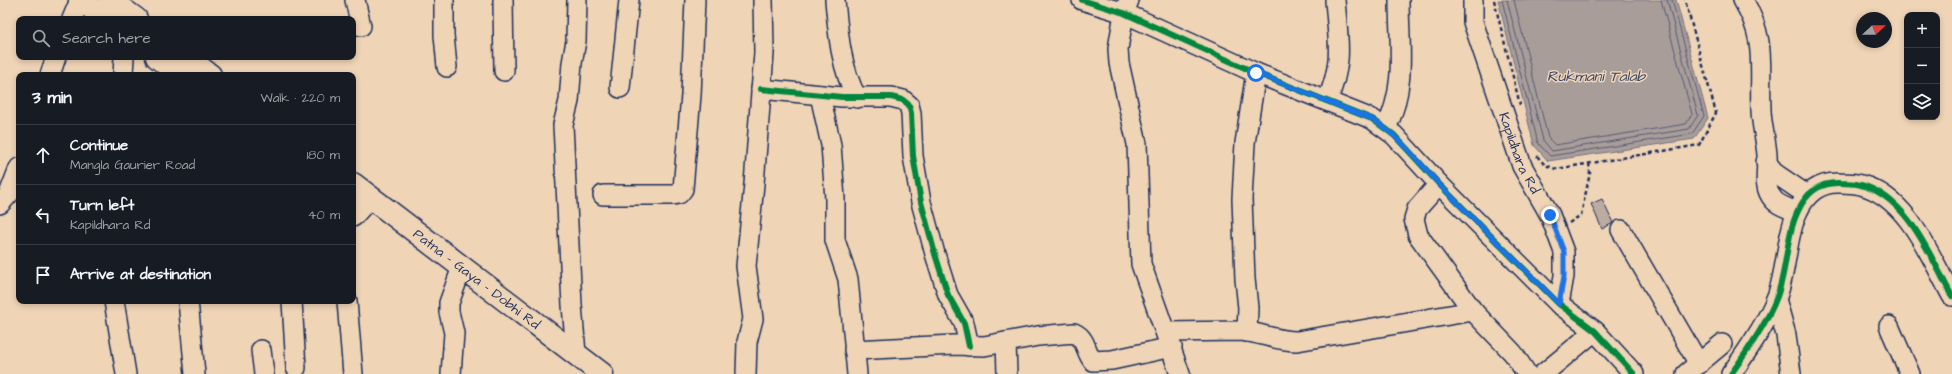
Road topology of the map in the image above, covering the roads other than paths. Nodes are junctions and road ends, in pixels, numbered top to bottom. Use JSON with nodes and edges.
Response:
{"nodes":[{"id":1,"x":80,"y":0,"type":"edge"},
{"id":2,"x":110,"y":0,"type":"edge"},
{"id":3,"x":355,"y":0,"type":"edge"},
{"id":4,"x":444,"y":0,"type":"edge"},
{"id":5,"x":503,"y":0,"type":"edge"},
{"id":6,"x":577,"y":0,"type":"edge"},
{"id":7,"x":629,"y":0,"type":"edge"},
{"id":8,"x":695,"y":0,"type":"edge"},
{"id":9,"x":763,"y":0,"type":"edge"},
{"id":10,"x":835,"y":0,"type":"edge"},
{"id":11,"x":1082,"y":0,"type":"edge"},
{"id":12,"x":1336,"y":0,"type":"edge"},
{"id":13,"x":1399,"y":0,"type":"edge"},
{"id":14,"x":1473,"y":0,"type":"edge"},
{"id":15,"x":1743,"y":0,"type":"edge"},
{"id":16,"x":1126,"y":7,"type":"edge"},
{"id":17,"x":73,"y":16,"type":"edge"},
{"id":18,"x":103,"y":16,"type":"edge"},
{"id":19,"x":132,"y":16,"type":"edge"},
{"id":20,"x":361,"y":26,"type":"dead end"},
{"id":21,"x":55,"y":60,"type":"edge"},
{"id":22,"x":124,"y":60,"type":"edge"},
{"id":23,"x":161,"y":60,"type":"edge"},
{"id":24,"x":190,"y":60,"type":"edge"},
{"id":25,"x":448,"y":67,"type":"dead end"},
{"id":26,"x":504,"y":71,"type":"dead end"},
{"id":27,"x":51,"y":72,"type":"edge"},
{"id":28,"x":122,"y":72,"type":"edge"},
{"id":29,"x":176,"y":72,"type":"edge"},
{"id":30,"x":206,"y":72,"type":"edge"},
{"id":31,"x":1256,"y":73,"type":"junction"},
{"id":32,"x":620,"y":88,"type":"dead end"},
{"id":33,"x":761,"y":90,"type":"junction"},
{"id":34,"x":820,"y":95,"type":"junction"},
{"id":35,"x":857,"y":98,"type":"junction"},
{"id":36,"x":1327,"y":101,"type":"junction"},
{"id":37,"x":1386,"y":128,"type":"junction"},
{"id":38,"x":1766,"y":162,"type":"junction"},
{"id":39,"x":16,"y":176,"type":"edge"},
{"id":40,"x":1440,"y":184,"type":"junction"},
{"id":41,"x":356,"y":186,"type":"edge"},
{"id":42,"x":603,"y":194,"type":"dead end"},
{"id":43,"x":1806,"y":195,"type":"junction"},
{"id":44,"x":370,"y":197,"type":"junction"},
{"id":45,"x":0,"y":204,"type":"edge"},
{"id":46,"x":1797,"y":212,"type":"junction"},
{"id":47,"x":356,"y":213,"type":"edge"},
{"id":48,"x":1621,"y":230,"type":"dead end"},
{"id":49,"x":462,"y":267,"type":"junction"},
{"id":50,"x":1952,"y":296,"type":"edge"},
{"id":51,"x":1776,"y":299,"type":"junction"},
{"id":52,"x":114,"y":304,"type":"edge"},
{"id":53,"x":188,"y":304,"type":"edge"},
{"id":54,"x":292,"y":304,"type":"edge"},
{"id":55,"x":347,"y":304,"type":"edge"},
{"id":56,"x":1559,"y":304,"type":"junction"},
{"id":57,"x":1473,"y":311,"type":"junction"},
{"id":58,"x":1889,"y":326,"type":"dead end"},
{"id":59,"x":1595,"y":331,"type":"junction"},
{"id":60,"x":1247,"y":332,"type":"junction"},
{"id":61,"x":1169,"y":340,"type":"junction"},
{"id":62,"x":1006,"y":342,"type":"junction"},
{"id":63,"x":1722,"y":344,"type":"dead end"},
{"id":64,"x":969,"y":346,"type":"junction"},
{"id":65,"x":261,"y":350,"type":"dead end"},
{"id":66,"x":854,"y":350,"type":"junction"},
{"id":67,"x":576,"y":354,"type":"junction"},
{"id":68,"x":1105,"y":367,"type":"edge"},
{"id":69,"x":296,"y":368,"type":"dead end"},
{"id":70,"x":1692,"y":369,"type":"edge"},
{"id":71,"x":126,"y":374,"type":"edge"},
{"id":72,"x":194,"y":374,"type":"edge"},
{"id":73,"x":264,"y":374,"type":"edge"},
{"id":74,"x":353,"y":374,"type":"edge"},
{"id":75,"x":451,"y":374,"type":"edge"},
{"id":76,"x":602,"y":374,"type":"edge"},
{"id":77,"x":746,"y":374,"type":"edge"},
{"id":78,"x":857,"y":374,"type":"edge"},
{"id":79,"x":1007,"y":374,"type":"edge"},
{"id":80,"x":1180,"y":374,"type":"edge"},
{"id":81,"x":1527,"y":374,"type":"edge"},
{"id":82,"x":1544,"y":374,"type":"edge"},
{"id":83,"x":1634,"y":374,"type":"edge"},
{"id":84,"x":1731,"y":374,"type":"edge"},
{"id":85,"x":1792,"y":374,"type":"edge"},
{"id":86,"x":1910,"y":374,"type":"edge"}],
"edges":[{"from":1,"to":17,"type":"street"},
{"from":1,"to":18,"type":"main road"},
{"from":2,"to":19,"type":"main road"},
{"from":3,"to":20,"type":"street"},
{"from":4,"to":25,"type":"street"},
{"from":5,"to":26,"type":"street"},
{"from":6,"to":67,"type":"street"},
{"from":7,"to":32,"type":"street"},
{"from":8,"to":42,"type":"street"},
{"from":9,"to":33,"type":"street"},
{"from":10,"to":35,"type":"street"},
{"from":11,"to":16,"type":"street"},
{"from":12,"to":36,"type":"street"},
{"from":13,"to":37,"type":"street"},
{"from":14,"to":56,"type":"street","name":"Kapildhara Rd"},
{"from":15,"to":38,"type":"street"},
{"from":16,"to":31,"type":"street"},
{"from":16,"to":61,"type":"street"},
{"from":21,"to":27,"type":"street"},
{"from":22,"to":28,"type":"street"},
{"from":23,"to":29,"type":"main road"},
{"from":24,"to":30,"type":"main road"},
{"from":31,"to":36,"type":"street"},
{"from":31,"to":60,"type":"street"},
{"from":33,"to":34,"type":"street"},
{"from":33,"to":77,"type":"street"},
{"from":34,"to":35,"type":"street"},
{"from":34,"to":66,"type":"street"},
{"from":35,"to":64,"type":"street"},
{"from":36,"to":37,"type":"street"},
{"from":37,"to":40,"type":"street"},
{"from":38,"to":43,"type":"street"},
{"from":38,"to":46,"type":"street"},
{"from":39,"to":45,"type":"street"},
{"from":40,"to":56,"type":"street"},
{"from":40,"to":57,"type":"street"},
{"from":41,"to":44,"type":"main road","name":"Patna - Gaya - Dobhi Rd"},
{"from":43,"to":46,"type":"street"},
{"from":43,"to":50,"type":"street"},
{"from":44,"to":47,"type":"street"},
{"from":44,"to":49,"type":"main road","name":"Patna - Gaya - Dobhi Rd"},
{"from":46,"to":51,"type":"street"},
{"from":48,"to":70,"type":"street"},
{"from":49,"to":67,"type":"main road","name":"Patna - Gaya - Dobhi Rd"},
{"from":49,"to":75,"type":"street"},
{"from":51,"to":84,"type":"street"},
{"from":51,"to":85,"type":"street"},
{"from":52,"to":71,"type":"street"},
{"from":53,"to":72,"type":"street"},
{"from":54,"to":69,"type":"street"},
{"from":55,"to":74,"type":"street"},
{"from":56,"to":59,"type":"street"},
{"from":57,"to":60,"type":"street"},
{"from":57,"to":81,"type":"street"},
{"from":58,"to":86,"type":"street"},
{"from":59,"to":82,"type":"street"},
{"from":59,"to":83,"type":"street"},
{"from":60,"to":61,"type":"street"},
{"from":61,"to":68,"type":"street"},
{"from":61,"to":80,"type":"street"},
{"from":62,"to":64,"type":"street"},
{"from":62,"to":68,"type":"street"},
{"from":62,"to":79,"type":"street"},
{"from":63,"to":70,"type":"street"},
{"from":64,"to":66,"type":"street"},
{"from":65,"to":73,"type":"street"},
{"from":66,"to":78,"type":"street"},
{"from":67,"to":76,"type":"main road","name":"Patna - Gaya - Dobhi Rd"}]}
